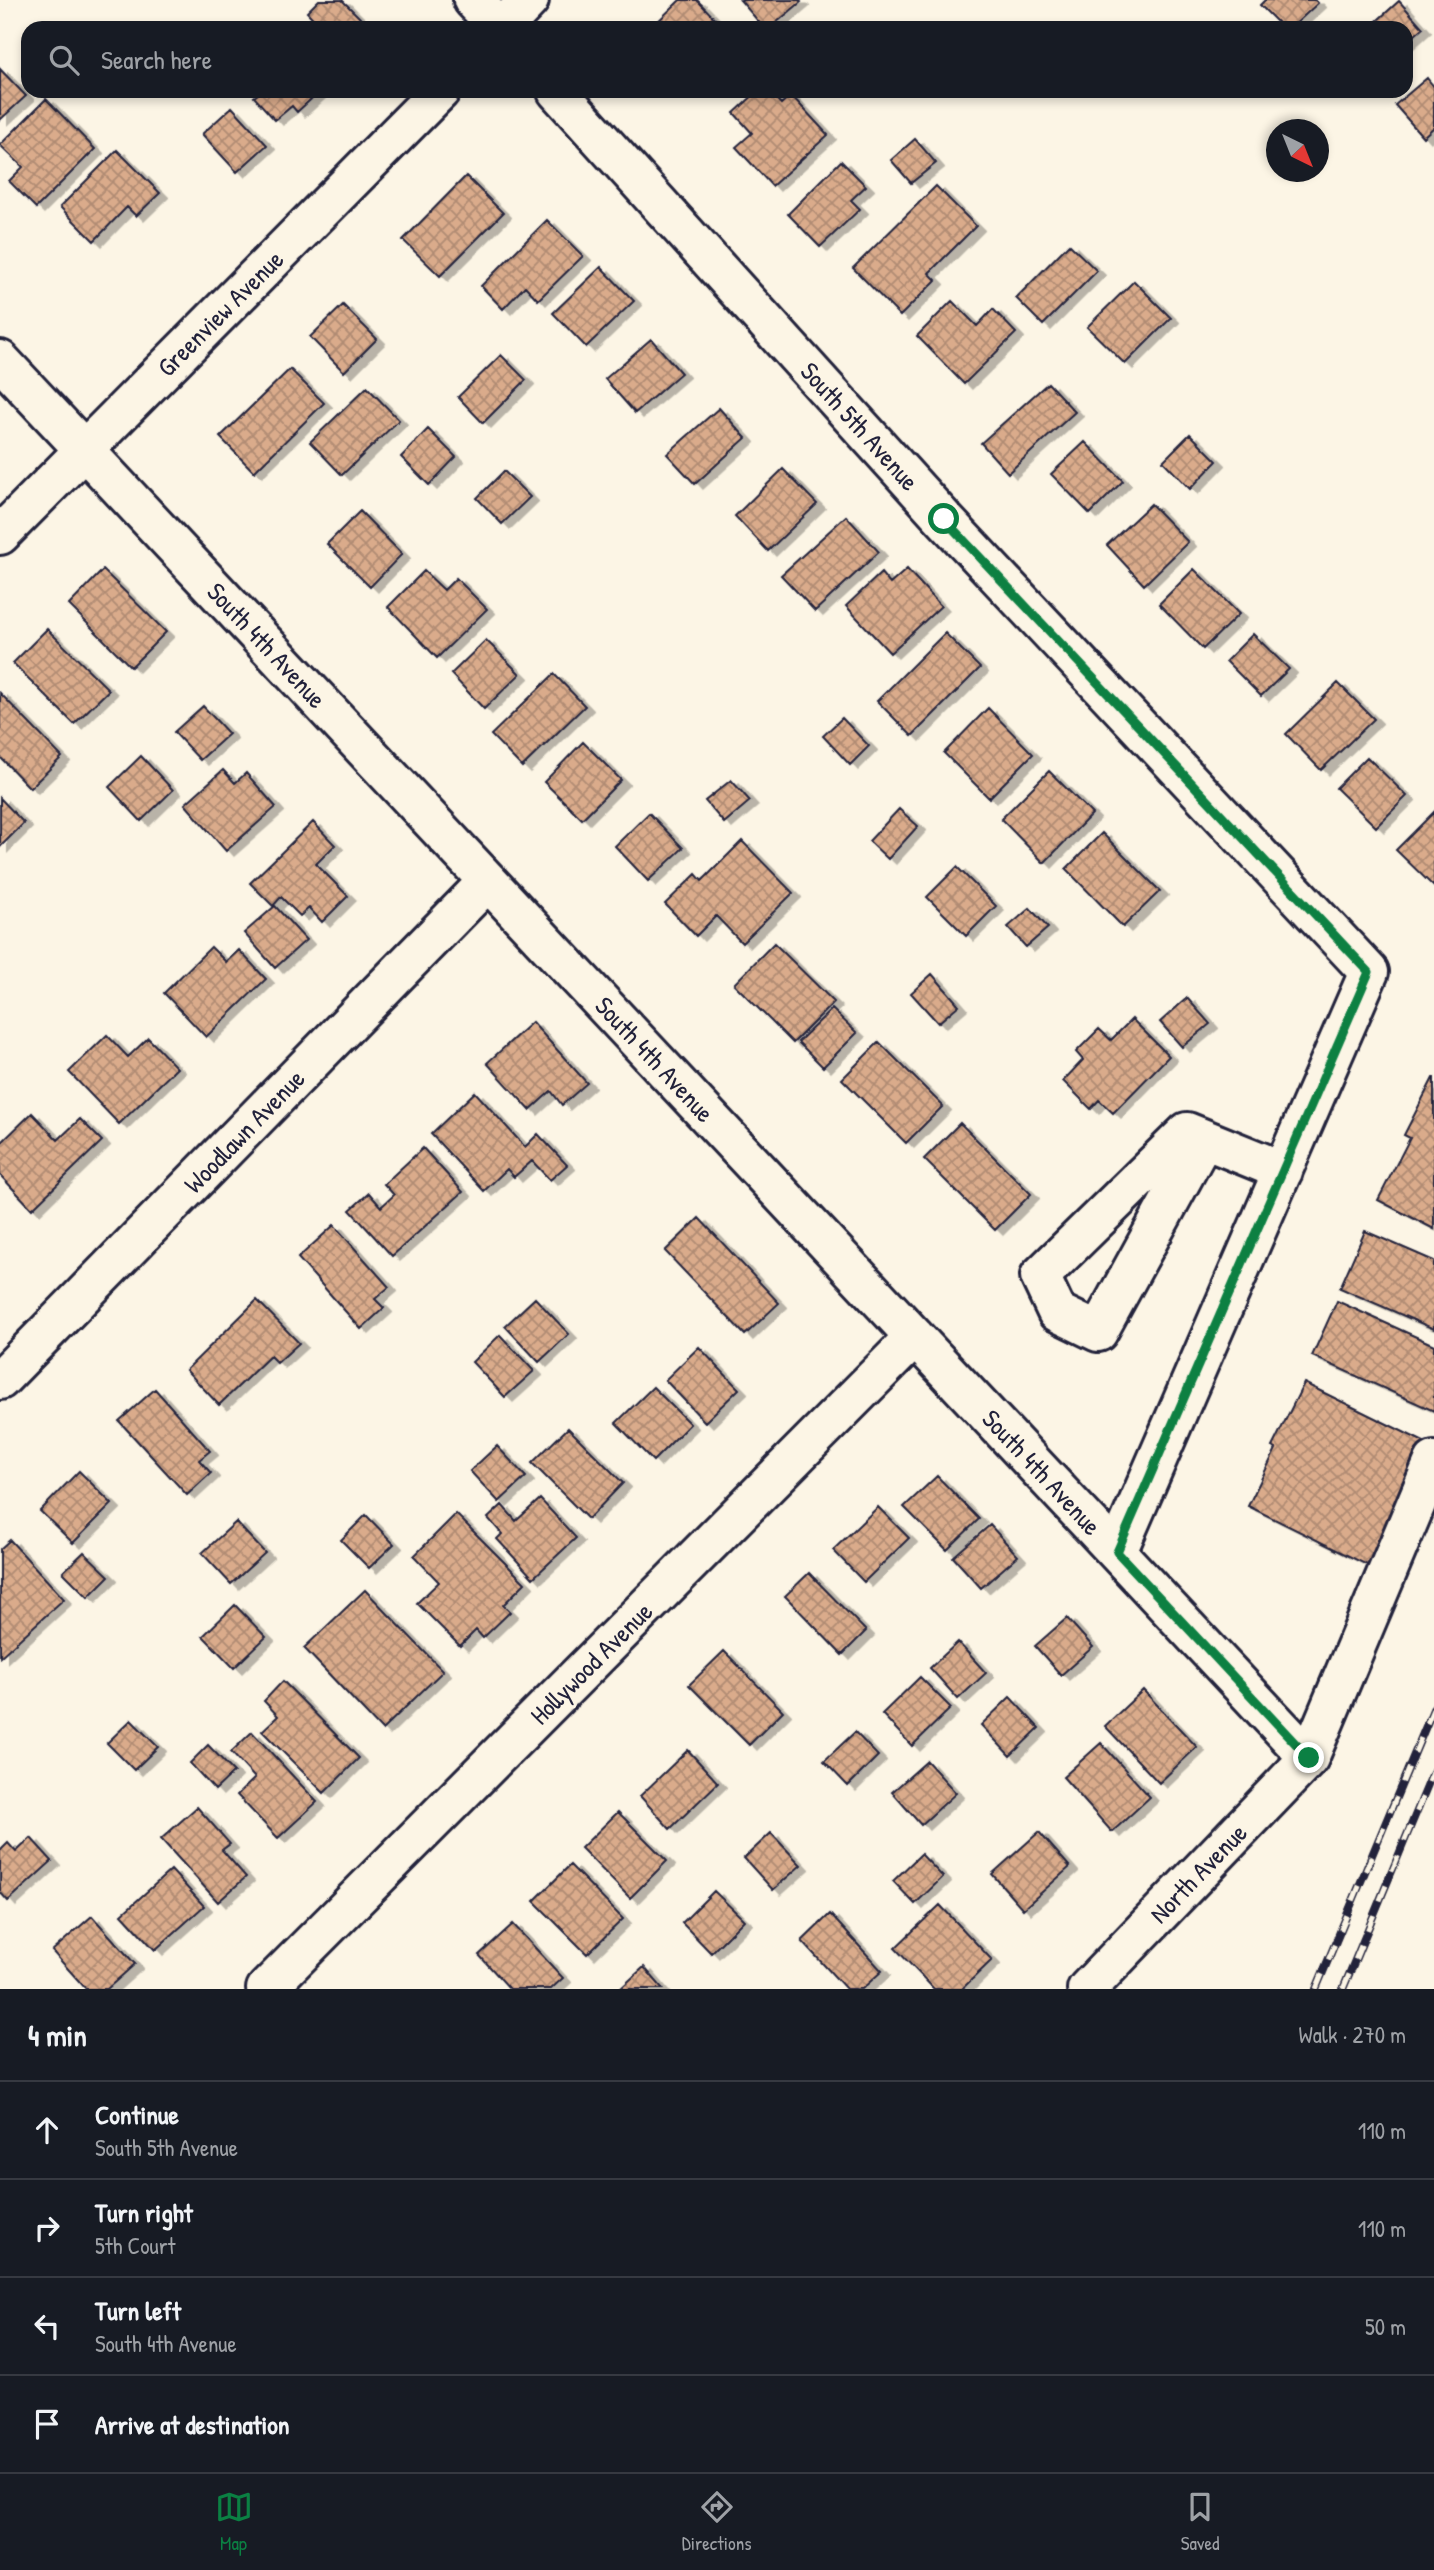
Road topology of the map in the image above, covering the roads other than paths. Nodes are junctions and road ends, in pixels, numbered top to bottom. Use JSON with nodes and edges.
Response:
{"nodes":[{"id":1,"x":473,"y":0,"type":"edge"},
{"id":2,"x":529,"y":0,"type":"edge"},
{"id":3,"x":494,"y":21,"type":"edge"},
{"id":4,"x":508,"y":21,"type":"edge"},
{"id":5,"x":433,"y":98,"type":"edge"},
{"id":6,"x":563,"y":98,"type":"edge"},
{"id":7,"x":0,"y":360,"type":"edge"},
{"id":8,"x":84,"y":450,"type":"junction"},
{"id":9,"x":0,"y":535,"type":"edge"},
{"id":10,"x":488,"y":881,"type":"junction"},
{"id":11,"x":1204,"y":1139,"type":"junction"},
{"id":12,"x":1283,"y":1171,"type":"junction"},
{"id":13,"x":915,"y":1337,"type":"junction"},
{"id":14,"x":0,"y":1380,"type":"edge"},
{"id":15,"x":1434,"y":1461,"type":"edge"},
{"id":16,"x":1117,"y":1552,"type":"junction"},
{"id":17,"x":1309,"y":1758,"type":"junction"},
{"id":18,"x":266,"y":1989,"type":"edge"},
{"id":19,"x":1087,"y":1989,"type":"edge"}],
"edges":[{"from":1,"to":3,"type":"street"},
{"from":2,"to":4,"type":"street"},
{"from":5,"to":8,"type":"street","name":"Greenview Avenue"},
{"from":6,"to":12,"type":"street","name":"South 5th Avenue"},
{"from":7,"to":8,"type":"street","name":"South 4th Avenue"},
{"from":8,"to":9,"type":"street","name":"Greenview Avenue"},
{"from":8,"to":10,"type":"street","name":"South 4th Avenue"},
{"from":10,"to":13,"type":"street","name":"South 4th Avenue"},
{"from":10,"to":14,"type":"street","name":"Woodlawn Avenue"},
{"from":11,"to":11,"type":"street"},
{"from":11,"to":12,"type":"street"},
{"from":12,"to":16,"type":"street"},
{"from":13,"to":16,"type":"street","name":"South 4th Avenue"},
{"from":13,"to":18,"type":"street","name":"Hollywood Avenue"},
{"from":15,"to":17,"type":"street"},
{"from":16,"to":17,"type":"street","name":"South 4th Avenue"},
{"from":17,"to":19,"type":"street","name":"North Avenue"}]}
